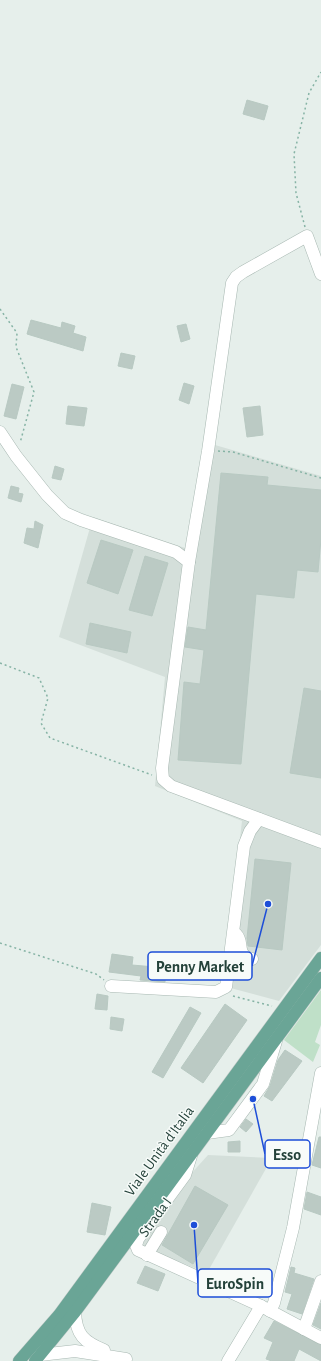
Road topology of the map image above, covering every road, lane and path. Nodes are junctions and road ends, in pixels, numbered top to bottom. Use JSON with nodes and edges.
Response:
{"nodes":[{"id":1,"x":321,"y":72,"type":"edge"},
{"id":2,"x":307,"y":236,"type":"junction"},
{"id":3,"x":321,"y":274,"type":"edge"},
{"id":4,"x":0,"y":309,"type":"edge"},
{"id":5,"x":0,"y":432,"type":"edge"},
{"id":6,"x":208,"y":451,"type":"junction"},
{"id":7,"x":16,"y":456,"type":"junction"},
{"id":8,"x":321,"y":478,"type":"edge"},
{"id":9,"x":189,"y":562,"type":"junction"},
{"id":10,"x":0,"y":663,"type":"edge"},
{"id":11,"x":163,"y":779,"type":"junction"},
{"id":12,"x":259,"y":819,"type":"junction"},
{"id":13,"x":321,"y":842,"type":"edge"},
{"id":14,"x":233,"y":933,"type":"junction"},
{"id":15,"x":0,"y":943,"type":"edge"},
{"id":16,"x":321,"y":958,"type":"edge"},
{"id":17,"x":252,"y":959,"type":"dead end"},
{"id":18,"x":321,"y":978,"type":"edge"},
{"id":19,"x":111,"y":986,"type":"joint"},
{"id":20,"x":223,"y":990,"type":"junction"},
{"id":21,"x":283,"y":1009,"type":"junction"},
{"id":22,"x":277,"y":1037,"type":"junction"},
{"id":23,"x":321,"y":1073,"type":"edge"},
{"id":24,"x":206,"y":1133,"type":"junction"},
{"id":25,"x":192,"y":1152,"type":"junction"},
{"id":26,"x":161,"y":1232,"type":"dead end"},
{"id":27,"x":147,"y":1255,"type":"junction"},
{"id":28,"x":321,"y":1281,"type":"edge"},
{"id":29,"x":266,"y":1308,"type":"junction"},
{"id":30,"x":75,"y":1312,"type":"junction"},
{"id":31,"x":304,"y":1329,"type":"junction"},
{"id":32,"x":321,"y":1338,"type":"edge"},
{"id":33,"x":37,"y":1358,"type":"edge"},
{"id":34,"x":128,"y":1360,"type":"edge"},
{"id":35,"x":19,"y":1361,"type":"edge"},
{"id":36,"x":228,"y":1361,"type":"edge"}],
"edges":[{"from":1,"to":2,"type":"path"},
{"from":2,"to":3,"type":"street"},
{"from":2,"to":6,"type":"street"},
{"from":4,"to":7,"type":"path"},
{"from":5,"to":7,"type":"street"},
{"from":6,"to":8,"type":"path"},
{"from":6,"to":9,"type":"street"},
{"from":7,"to":9,"type":"street"},
{"from":9,"to":11,"type":"street"},
{"from":10,"to":11,"type":"path"},
{"from":11,"to":12,"type":"street"},
{"from":12,"to":13,"type":"street"},
{"from":12,"to":14,"type":"street"},
{"from":14,"to":17,"type":"street"},
{"from":14,"to":20,"type":"street"},
{"from":15,"to":19,"type":"path"},
{"from":16,"to":21,"type":"main road","name":"Viale Unità d'Italia"},
{"from":18,"to":22,"type":"main road","name":"Viale Unità d'Italia"},
{"from":19,"to":20,"type":"street"},
{"from":20,"to":21,"type":"path"},
{"from":21,"to":35,"type":"main road","name":"Viale Unità d'Italia"},
{"from":22,"to":24,"type":"main road","name":"Viale Unità d'Italia"},
{"from":22,"to":24,"type":"street"},
{"from":23,"to":29,"type":"street"},
{"from":24,"to":25,"type":"main road","name":"Viale Unità d'Italia"},
{"from":25,"to":27,"type":"street","name":"Strada I"},
{"from":25,"to":30,"type":"main road","name":"Viale Unità d'Italia"},
{"from":26,"to":27,"type":"street"},
{"from":27,"to":29,"type":"street","name":"Strada I"},
{"from":28,"to":31,"type":"street"},
{"from":29,"to":31,"type":"street","name":"Strada I"},
{"from":29,"to":36,"type":"street"},
{"from":30,"to":33,"type":"main road","name":"Viale Unità d'Italia"},
{"from":30,"to":34,"type":"street"},
{"from":31,"to":32,"type":"street","name":"Strada I"},
{"from":33,"to":34,"type":"street"}]}
